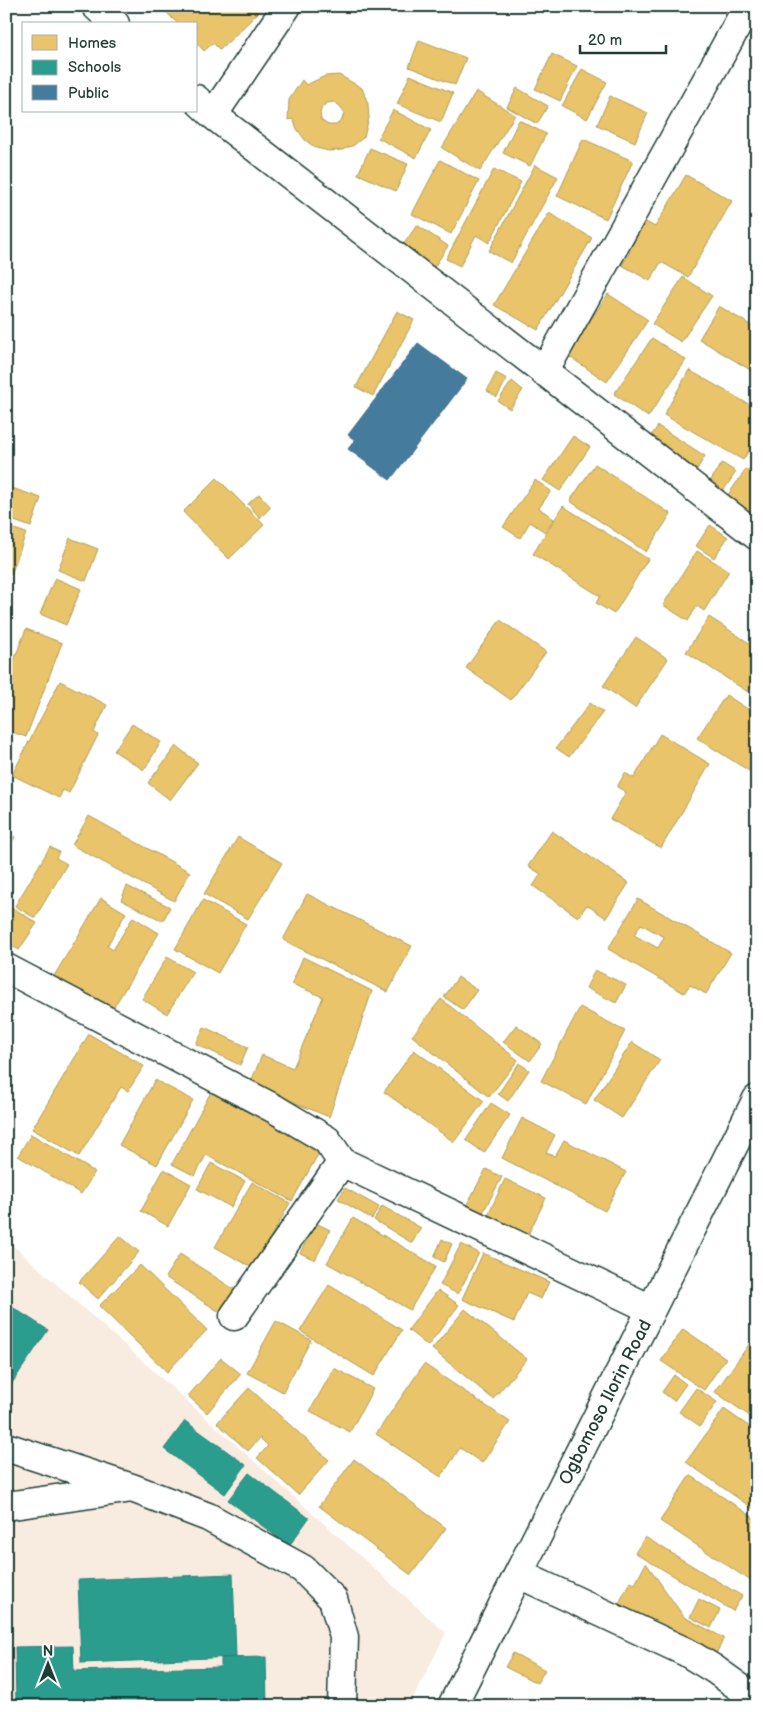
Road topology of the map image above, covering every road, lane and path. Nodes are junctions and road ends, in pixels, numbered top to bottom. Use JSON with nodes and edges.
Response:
{"nodes":[{"id":1,"x":96,"y":6,"type":"edge"},
{"id":2,"x":286,"y":6,"type":"edge"},
{"id":3,"x":748,"y":6,"type":"edge"},
{"id":4,"x":113,"y":22,"type":"edge"},
{"id":5,"x":205,"y":107,"type":"edge"},
{"id":6,"x":544,"y":372,"type":"junction"},
{"id":7,"x":757,"y":536,"type":"edge"},
{"id":8,"x":6,"y":968,"type":"edge"},
{"id":9,"x":757,"y":1099,"type":"edge"},
{"id":10,"x":342,"y":1162,"type":"junction"},
{"id":11,"x":651,"y":1310,"type":"junction"},
{"id":12,"x":234,"y":1316,"type":"dead end"},
{"id":13,"x":6,"y":1447,"type":"edge"},
{"id":14,"x":132,"y":1488,"type":"junction"},
{"id":15,"x":6,"y":1506,"type":"edge"},
{"id":16,"x":519,"y":1574,"type":"junction"},
{"id":17,"x":757,"y":1700,"type":"edge"},
{"id":18,"x":342,"y":1706,"type":"edge"},
{"id":19,"x":452,"y":1706,"type":"edge"}],
"edges":[{"from":1,"to":4,"type":"main road"},
{"from":2,"to":5,"type":"main road"},
{"from":3,"to":6,"type":"main road"},
{"from":5,"to":6,"type":"main road"},
{"from":6,"to":7,"type":"main road"},
{"from":8,"to":10,"type":"main road"},
{"from":9,"to":11,"type":"main road","name":"Ogbomoso Ilorin Road"},
{"from":10,"to":11,"type":"main road"},
{"from":10,"to":12,"type":"main road"},
{"from":11,"to":16,"type":"main road","name":"Ogbomoso Ilorin Road"},
{"from":13,"to":14,"type":"main road"},
{"from":14,"to":15,"type":"main road"},
{"from":14,"to":18,"type":"main road"},
{"from":16,"to":17,"type":"main road"},
{"from":16,"to":19,"type":"main road","name":"Ogbomoso Ilorin Road"}]}
